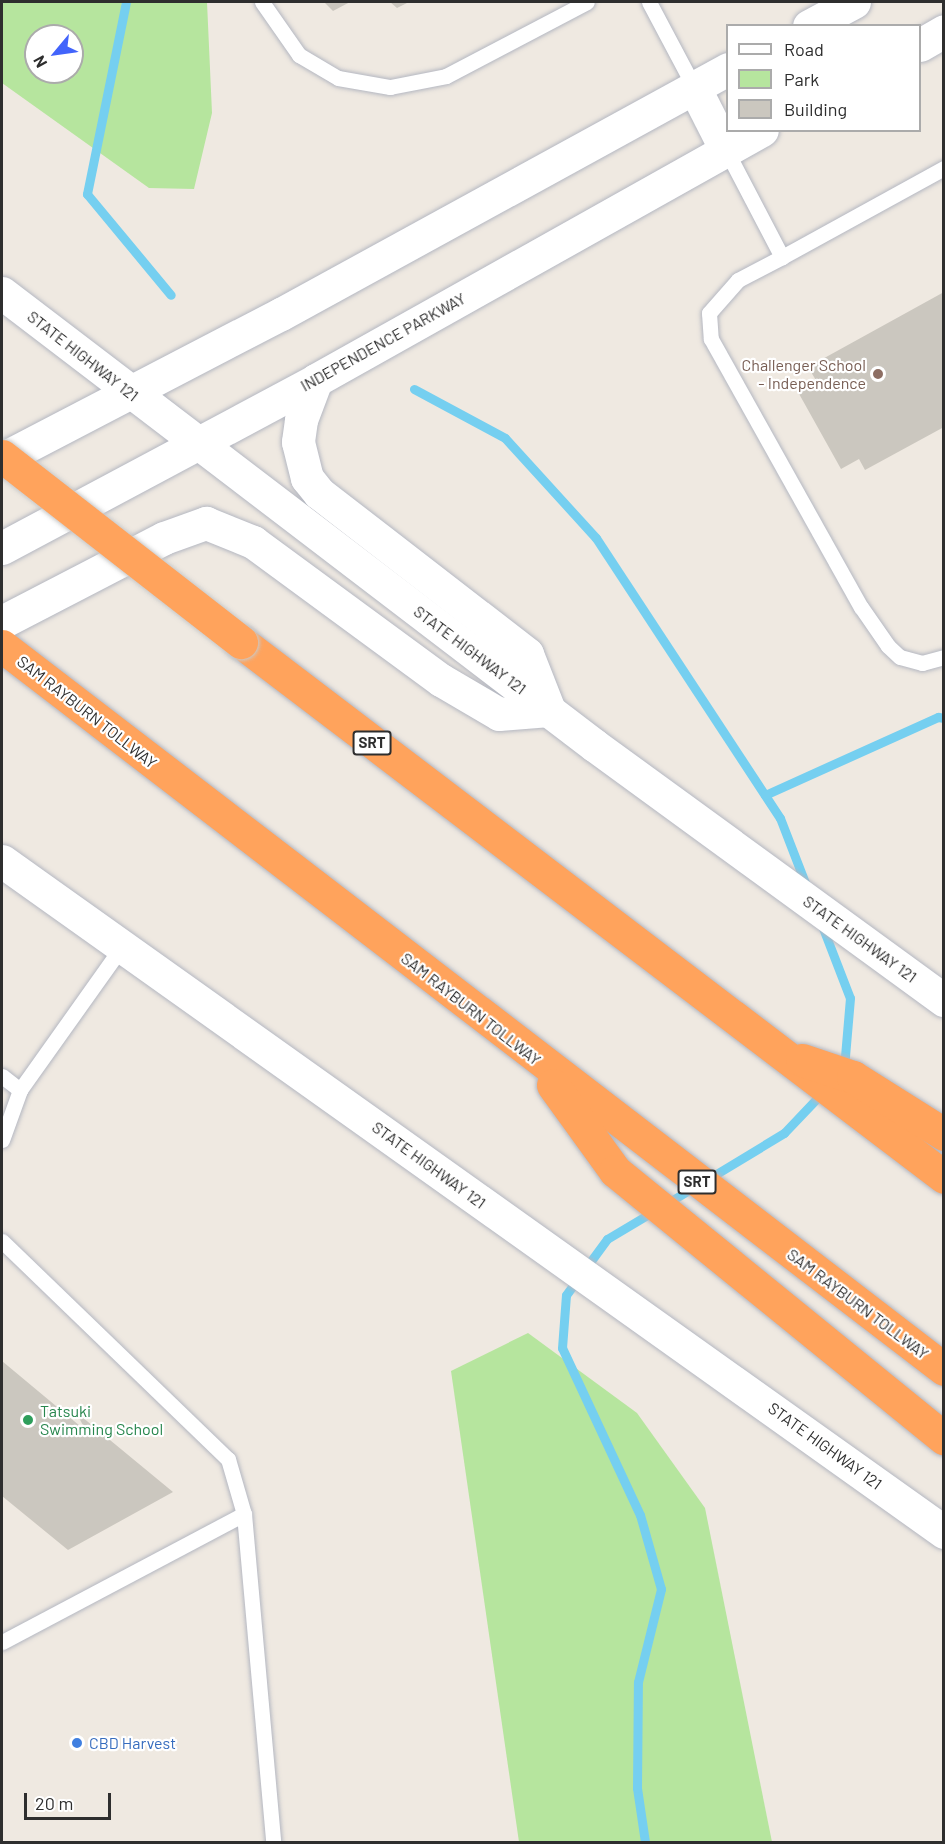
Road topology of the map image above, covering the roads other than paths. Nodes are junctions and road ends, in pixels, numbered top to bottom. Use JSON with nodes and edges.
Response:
{"nodes":[{"id":1,"x":262,"y":2,"type":"edge"},
{"id":2,"x":587,"y":2,"type":"edge"},
{"id":3,"x":650,"y":2,"type":"edge"},
{"id":4,"x":854,"y":2,"type":"edge"},
{"id":5,"x":813,"y":24,"type":"edge"},
{"id":6,"x":944,"y":31,"type":"edge"},
{"id":7,"x":921,"y":44,"type":"edge"},
{"id":8,"x":726,"y":70,"type":"edge"},
{"id":9,"x":694,"y":87,"type":"junction"},
{"id":10,"x":758,"y":132,"type":"edge"},
{"id":11,"x":726,"y":150,"type":"junction"},
{"id":12,"x":944,"y":168,"type":"edge"},
{"id":13,"x":782,"y":257,"type":"junction"},
{"id":14,"x":2,"y":293,"type":"edge"},
{"id":15,"x":316,"y":380,"type":"junction"},
{"id":16,"x":130,"y":392,"type":"junction"},
{"id":17,"x":197,"y":444,"type":"junction"},
{"id":18,"x":2,"y":458,"type":"edge"},
{"id":19,"x":2,"y":548,"type":"edge"},
{"id":20,"x":2,"y":622,"type":"edge"},
{"id":21,"x":2,"y":646,"type":"edge"},
{"id":22,"x":944,"y":657,"type":"edge"},
{"id":23,"x":549,"y":710,"type":"junction"},
{"id":24,"x":2,"y":861,"type":"edge"},
{"id":25,"x":123,"y":945,"type":"junction"},
{"id":26,"x":944,"y":1000,"type":"edge"},
{"id":27,"x":774,"y":1051,"type":"junction"},
{"id":28,"x":531,"y":1056,"type":"junction"},
{"id":29,"x":2,"y":1076,"type":"edge"},
{"id":30,"x":20,"y":1090,"type":"junction"},
{"id":31,"x":944,"y":1134,"type":"edge"},
{"id":32,"x":2,"y":1140,"type":"edge"},
{"id":33,"x":944,"y":1177,"type":"edge"},
{"id":34,"x":2,"y":1241,"type":"edge"},
{"id":35,"x":944,"y":1369,"type":"edge"},
{"id":36,"x":944,"y":1438,"type":"edge"},
{"id":37,"x":244,"y":1514,"type":"junction"},
{"id":38,"x":944,"y":1532,"type":"edge"},
{"id":39,"x":2,"y":1642,"type":"edge"},
{"id":40,"x":273,"y":1842,"type":"edge"}],
"edges":[{"from":1,"to":2,"type":"lane"},
{"from":3,"to":9,"type":"lane"},
{"from":4,"to":5,"type":"main road"},
{"from":6,"to":7,"type":"main road"},
{"from":8,"to":9,"type":"main road"},
{"from":9,"to":11,"type":"main road"},
{"from":9,"to":16,"type":"main road"},
{"from":10,"to":11,"type":"main road","name":"INDEPENDENCE PARKWAY"},
{"from":11,"to":13,"type":"lane"},
{"from":11,"to":15,"type":"main road","name":"INDEPENDENCE PARKWAY"},
{"from":12,"to":13,"type":"lane"},
{"from":13,"to":22,"type":"lane"},
{"from":14,"to":16,"type":"main road","name":"STATE HIGHWAY 121"},
{"from":15,"to":17,"type":"main road","name":"INDEPENDENCE PARKWAY"},
{"from":15,"to":23,"type":"main road"},
{"from":16,"to":17,"type":"main road","name":"STATE HIGHWAY 121"},
{"from":16,"to":18,"type":"main road"},
{"from":17,"to":19,"type":"main road","name":"INDEPENDENCE PARKWAY"},
{"from":17,"to":23,"type":"main road","name":"STATE HIGHWAY 121"},
{"from":18,"to":27,"type":"highway","number":"SRT","bridge":true},
{"from":20,"to":23,"type":"main road"},
{"from":21,"to":28,"type":"highway","name":"SAM RAYBURN TOLLWAY","number":"SRT"},
{"from":23,"to":26,"type":"main road","name":"STATE HIGHWAY 121"},
{"from":24,"to":25,"type":"main road","name":"STATE HIGHWAY 121"},
{"from":25,"to":30,"type":"lane"},
{"from":25,"to":38,"type":"main road","name":"STATE HIGHWAY 121"},
{"from":27,"to":31,"type":"highway"},
{"from":27,"to":33,"type":"highway","number":"SRT"},
{"from":28,"to":35,"type":"highway","name":"SAM RAYBURN TOLLWAY","number":"SRT"},
{"from":28,"to":36,"type":"highway"},
{"from":29,"to":30,"type":"lane"},
{"from":30,"to":32,"type":"lane"},
{"from":34,"to":37,"type":"lane"},
{"from":37,"to":39,"type":"lane"},
{"from":37,"to":40,"type":"lane"}]}
